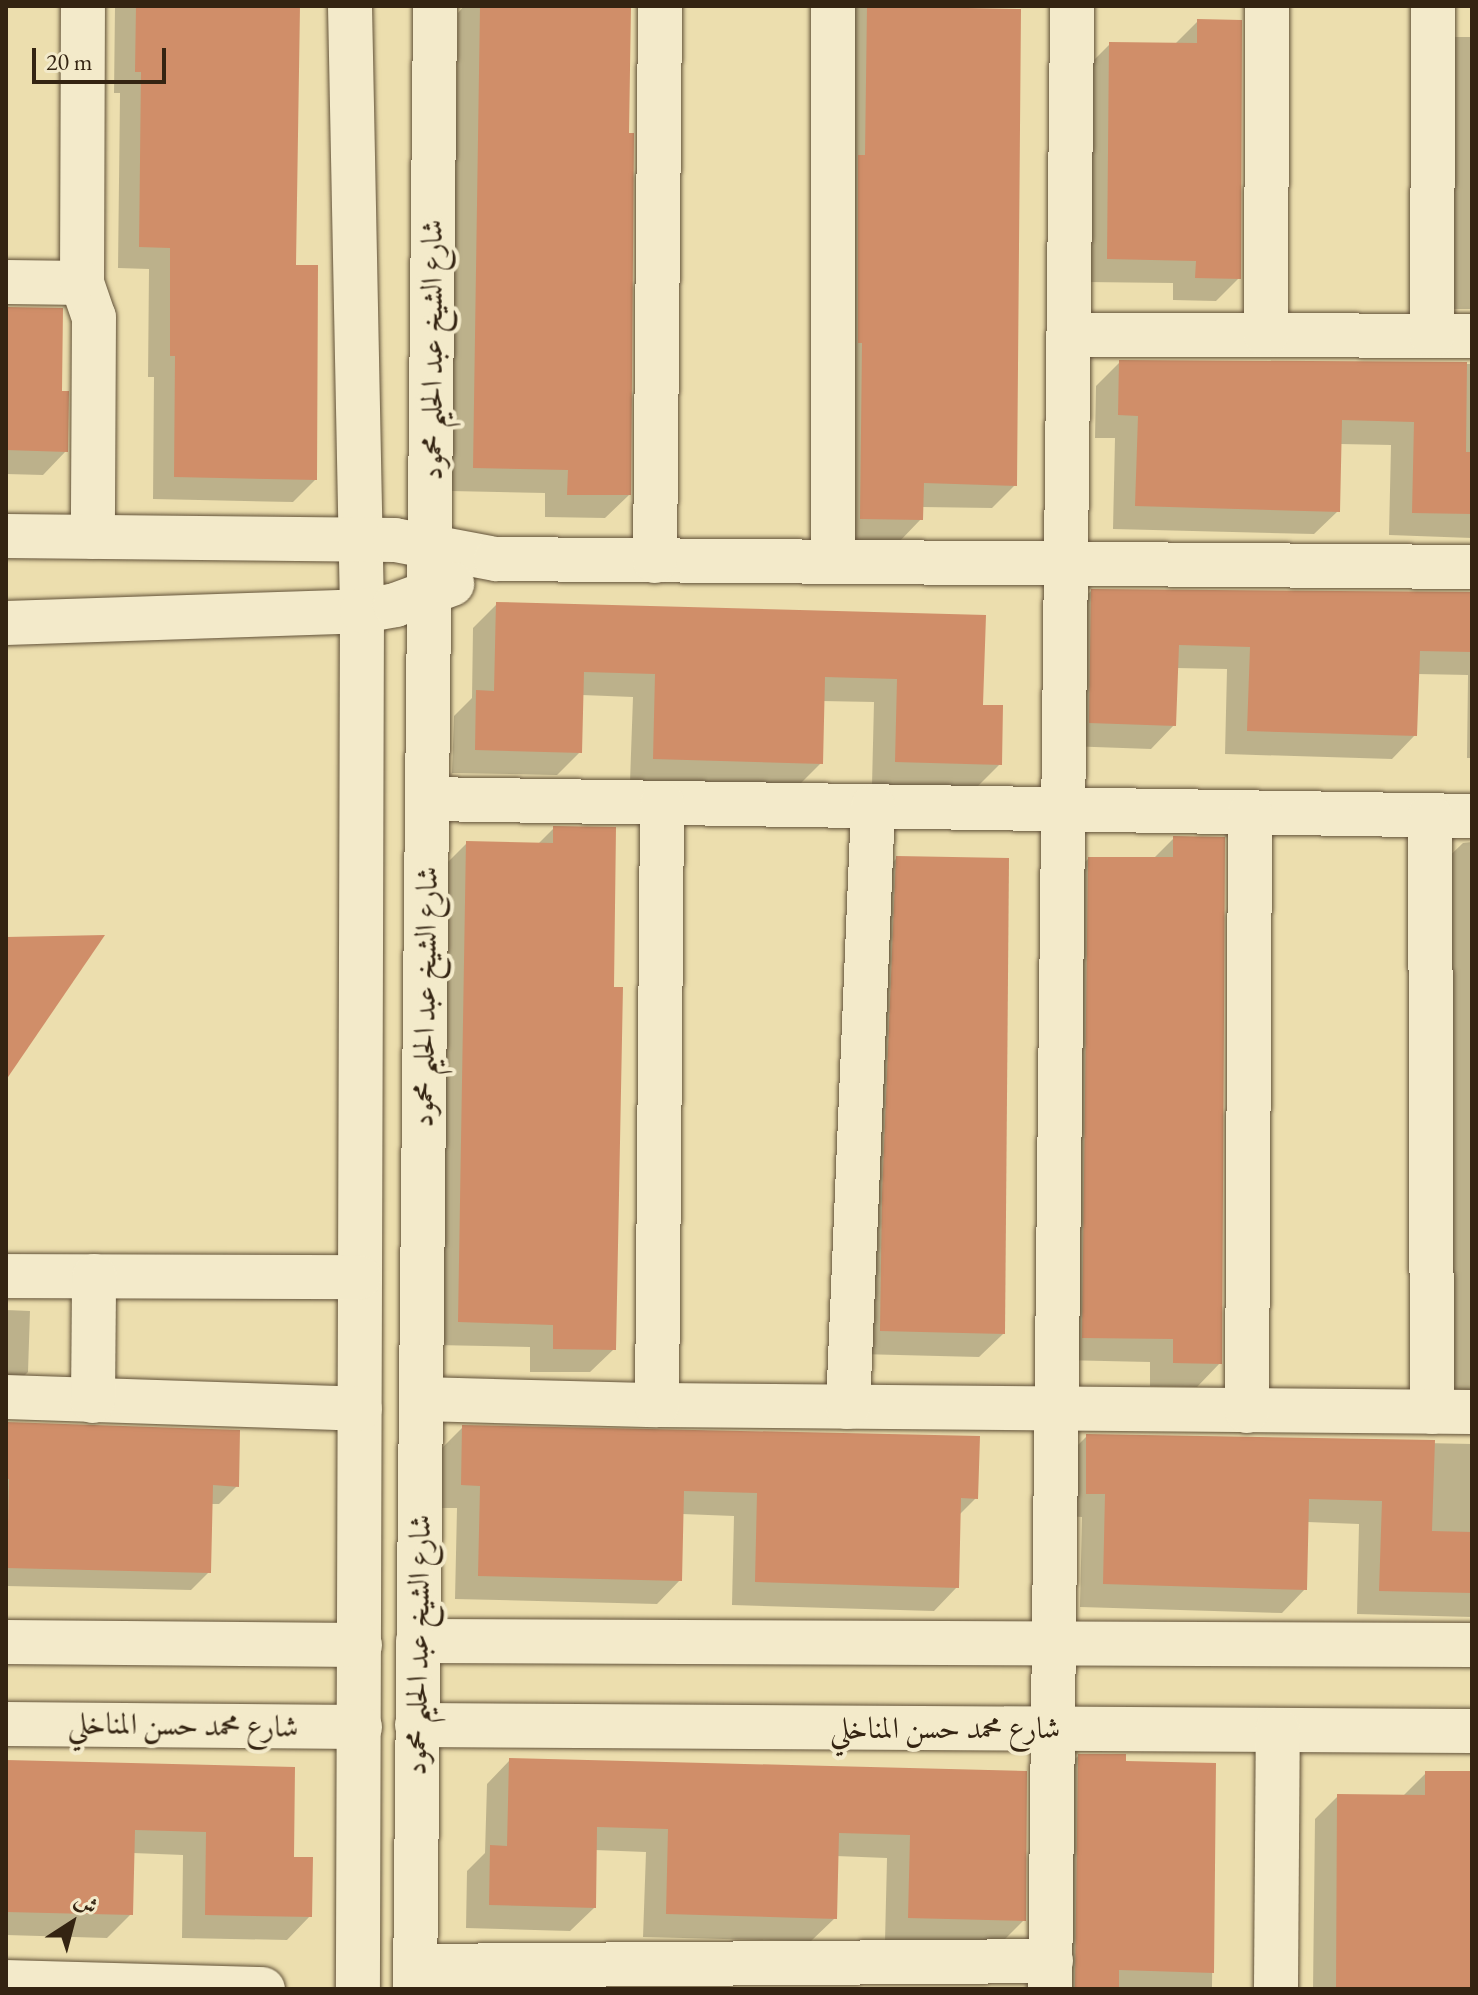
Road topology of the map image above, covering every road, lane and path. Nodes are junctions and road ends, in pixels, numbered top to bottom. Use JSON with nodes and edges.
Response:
{"nodes":[{"id":1,"x":83,"y":6,"type":"edge"},
{"id":2,"x":350,"y":6,"type":"edge"},
{"id":3,"x":435,"y":6,"type":"edge"},
{"id":4,"x":660,"y":6,"type":"edge"},
{"id":5,"x":833,"y":6,"type":"edge"},
{"id":6,"x":1072,"y":6,"type":"edge"},
{"id":7,"x":1267,"y":6,"type":"edge"},
{"id":8,"x":1433,"y":6,"type":"edge"},
{"id":9,"x":6,"y":282,"type":"edge"},
{"id":10,"x":82,"y":283,"type":"junction"},
{"id":11,"x":1069,"y":335,"type":"junction"},
{"id":12,"x":1266,"y":335,"type":"junction"},
{"id":13,"x":1452,"y":336,"type":"edge"},
{"id":14,"x":6,"y":536,"type":"edge"},
{"id":15,"x":93,"y":537,"type":"junction"},
{"id":16,"x":360,"y":540,"type":"junction"},
{"id":17,"x":430,"y":544,"type":"junction"},
{"id":18,"x":496,"y":559,"type":"junction"},
{"id":19,"x":655,"y":561,"type":"junction"},
{"id":20,"x":833,"y":562,"type":"junction"},
{"id":21,"x":1066,"y":565,"type":"junction"},
{"id":22,"x":1472,"y":567,"type":"edge"},
{"id":23,"x":428,"y":594,"type":"junction"},
{"id":24,"x":362,"y":611,"type":"junction"},
{"id":25,"x":6,"y":623,"type":"edge"},
{"id":26,"x":427,"y":799,"type":"junction"},
{"id":27,"x":662,"y":803,"type":"junction"},
{"id":28,"x":873,"y":807,"type":"junction"},
{"id":29,"x":1064,"y":810,"type":"junction"},
{"id":30,"x":1250,"y":813,"type":"junction"},
{"id":31,"x":1451,"y":816,"type":"edge"},
{"id":32,"x":6,"y":1276,"type":"edge"},
{"id":33,"x":94,"y":1276,"type":"junction"},
{"id":34,"x":359,"y":1277,"type":"junction"},
{"id":35,"x":6,"y":1397,"type":"edge"},
{"id":36,"x":421,"y":1399,"type":"junction"},
{"id":37,"x":93,"y":1401,"type":"junction"},
{"id":38,"x":657,"y":1405,"type":"junction"},
{"id":39,"x":848,"y":1407,"type":"junction"},
{"id":40,"x":360,"y":1409,"type":"junction"},
{"id":41,"x":1057,"y":1409,"type":"junction"},
{"id":42,"x":1247,"y":1411,"type":"junction"},
{"id":43,"x":1452,"y":1412,"type":"edge"},
{"id":44,"x":418,"y":1641,"type":"junction"},
{"id":45,"x":6,"y":1642,"type":"edge"},
{"id":46,"x":1054,"y":1643,"type":"junction"},
{"id":47,"x":360,"y":1645,"type":"junction"},
{"id":48,"x":1472,"y":1645,"type":"edge"},
{"id":49,"x":6,"y":1724,"type":"edge"},
{"id":50,"x":417,"y":1725,"type":"junction"},
{"id":51,"x":360,"y":1727,"type":"junction"},
{"id":52,"x":1053,"y":1729,"type":"junction"},
{"id":53,"x":1278,"y":1730,"type":"junction"},
{"id":54,"x":1472,"y":1731,"type":"edge"},
{"id":55,"x":1050,"y":1975,"type":"edge"},
{"id":56,"x":645,"y":1977,"type":"edge"},
{"id":57,"x":415,"y":1978,"type":"edge"},
{"id":58,"x":6,"y":1982,"type":"edge"},
{"id":59,"x":144,"y":1987,"type":"edge"},
{"id":60,"x":263,"y":1989,"type":"edge"},
{"id":61,"x":358,"y":1989,"type":"edge"},
{"id":62,"x":1276,"y":1989,"type":"edge"}],
"edges":[{"from":1,"to":10,"type":"street"},
{"from":2,"to":16,"type":"street","name":"شارع الشيخ عبد الحليم محمود"},
{"from":3,"to":17,"type":"street","name":"شارع الشيخ عبد الحليم محمود"},
{"from":4,"to":19,"type":"street"},
{"from":5,"to":20,"type":"street"},
{"from":6,"to":11,"type":"street"},
{"from":7,"to":12,"type":"street"},
{"from":8,"to":13,"type":"street"},
{"from":9,"to":10,"type":"street"},
{"from":10,"to":15,"type":"street"},
{"from":11,"to":12,"type":"street"},
{"from":11,"to":21,"type":"street"},
{"from":12,"to":13,"type":"street"},
{"from":14,"to":15,"type":"street"},
{"from":15,"to":16,"type":"street"},
{"from":16,"to":17,"type":"street"},
{"from":16,"to":24,"type":"street","name":"شارع الشيخ عبد الحليم محمود"},
{"from":17,"to":18,"type":"street"},
{"from":17,"to":23,"type":"street","name":"شارع الشيخ عبد الحليم محمود"},
{"from":18,"to":19,"type":"street"},
{"from":18,"to":23,"type":"street"},
{"from":19,"to":20,"type":"street"},
{"from":20,"to":21,"type":"street"},
{"from":21,"to":22,"type":"street"},
{"from":21,"to":29,"type":"street"},
{"from":23,"to":24,"type":"street"},
{"from":23,"to":26,"type":"street","name":"شارع الشيخ عبد الحليم محمود"},
{"from":24,"to":25,"type":"street"},
{"from":24,"to":34,"type":"street","name":"شارع الشيخ عبد الحليم محمود"},
{"from":26,"to":27,"type":"street"},
{"from":26,"to":36,"type":"street","name":"شارع الشيخ عبد الحليم محمود"},
{"from":27,"to":28,"type":"street"},
{"from":27,"to":38,"type":"street"},
{"from":28,"to":29,"type":"street"},
{"from":28,"to":39,"type":"street"},
{"from":29,"to":30,"type":"street"},
{"from":29,"to":41,"type":"street"},
{"from":30,"to":31,"type":"street"},
{"from":30,"to":42,"type":"street"},
{"from":31,"to":43,"type":"street"},
{"from":32,"to":33,"type":"street"},
{"from":33,"to":34,"type":"street"},
{"from":33,"to":37,"type":"street"},
{"from":34,"to":40,"type":"street","name":"شارع الشيخ عبد الحليم محمود"},
{"from":35,"to":37,"type":"street"},
{"from":36,"to":38,"type":"street"},
{"from":36,"to":44,"type":"street","name":"شارع الشيخ عبد الحليم محمود"},
{"from":37,"to":40,"type":"street"},
{"from":38,"to":39,"type":"street"},
{"from":39,"to":41,"type":"street"},
{"from":40,"to":47,"type":"street","name":"شارع الشيخ عبد الحليم محمود"},
{"from":41,"to":42,"type":"street"},
{"from":41,"to":46,"type":"street"},
{"from":42,"to":43,"type":"street"},
{"from":44,"to":46,"type":"street"},
{"from":44,"to":50,"type":"street","name":"شارع الشيخ عبد الحليم محمود"},
{"from":45,"to":47,"type":"street"},
{"from":46,"to":48,"type":"street"},
{"from":46,"to":52,"type":"street"},
{"from":47,"to":51,"type":"street","name":"شارع الشيخ عبد الحليم محمود"},
{"from":49,"to":51,"type":"street","name":"شارع محمد حسن المناخلي"},
{"from":50,"to":52,"type":"street","name":"شارع محمد حسن المناخلي"},
{"from":50,"to":57,"type":"street","name":"شارع الشيخ عبد الحليم محمود"},
{"from":51,"to":61,"type":"street","name":"شارع الشيخ عبد الحليم محمود"},
{"from":52,"to":53,"type":"street","name":"شارع محمد حسن المناخلي"},
{"from":52,"to":55,"type":"street"},
{"from":53,"to":54,"type":"street","name":"شارع محمد حسن المناخلي"},
{"from":53,"to":62,"type":"street"},
{"from":55,"to":56,"type":"street"},
{"from":56,"to":57,"type":"street"},
{"from":58,"to":59,"type":"street"},
{"from":59,"to":60,"type":"street"}]}
